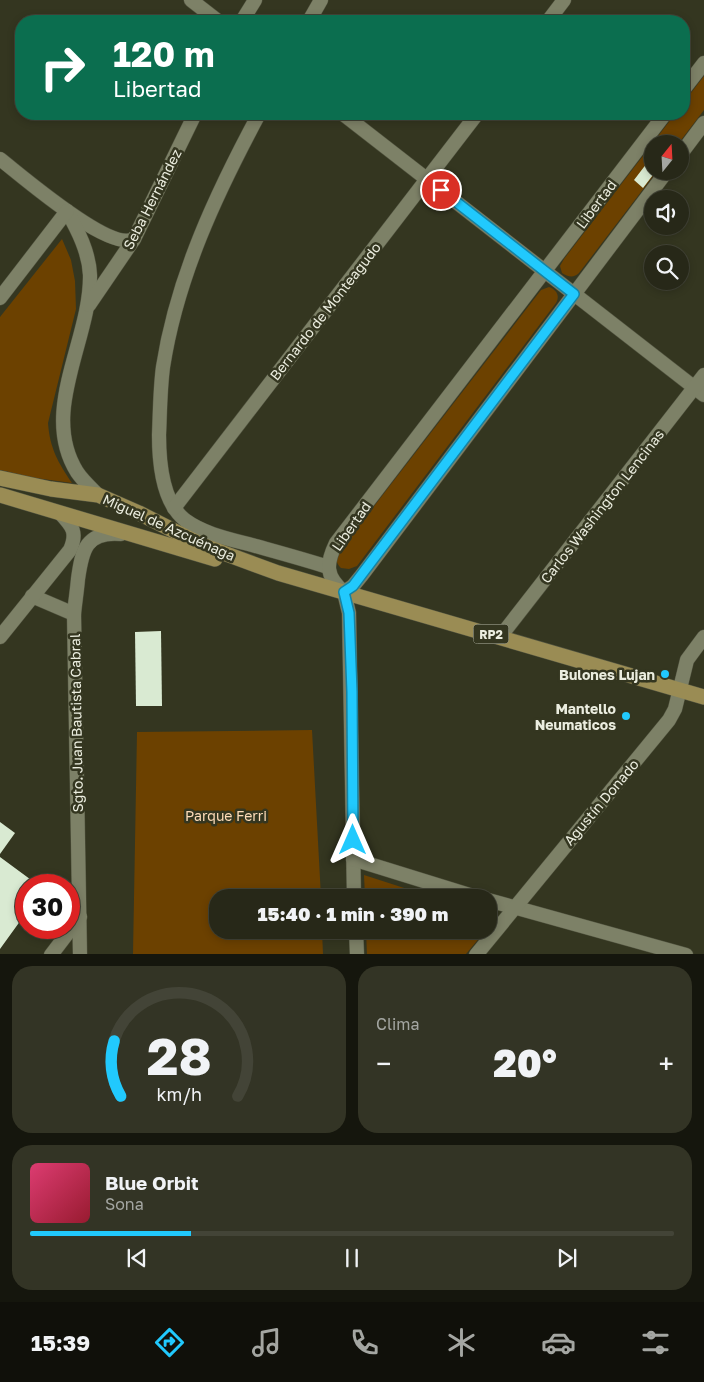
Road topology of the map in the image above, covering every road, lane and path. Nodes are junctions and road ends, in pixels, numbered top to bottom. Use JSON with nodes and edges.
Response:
{"nodes":[{"id":1,"x":191,"y":0,"type":"edge"},
{"id":2,"x":254,"y":0,"type":"edge"},
{"id":3,"x":321,"y":0,"type":"edge"},
{"id":4,"x":564,"y":0,"type":"edge"},
{"id":5,"x":210,"y":15,"type":"edge"},
{"id":6,"x":245,"y":15,"type":"edge"},
{"id":7,"x":312,"y":15,"type":"edge"},
{"id":8,"x":553,"y":15,"type":"edge"},
{"id":9,"x":704,"y":63,"type":"edge"},
{"id":10,"x":690,"y":81,"type":"edge"},
{"id":11,"x":192,"y":120,"type":"edge"},
{"id":12,"x":256,"y":120,"type":"edge"},
{"id":13,"x":351,"y":120,"type":"edge"},
{"id":14,"x":471,"y":120,"type":"edge"},
{"id":15,"x":660,"y":120,"type":"edge"},
{"id":16,"x":704,"y":123,"type":"edge"},
{"id":17,"x":689,"y":143,"type":"edge"},
{"id":18,"x":0,"y":160,"type":"edge"},
{"id":19,"x":427,"y":179,"type":"junction"},
{"id":20,"x":660,"y":180,"type":"edge"},
{"id":21,"x":68,"y":211,"type":"junction"},
{"id":22,"x":134,"y":239,"type":"junction"},
{"id":23,"x":544,"y":271,"type":"junction"},
{"id":24,"x":574,"y":294,"type":"junction"},
{"id":25,"x":0,"y":298,"type":"edge"},
{"id":26,"x":88,"y":308,"type":"junction"},
{"id":27,"x":704,"y":375,"type":"edge"},
{"id":28,"x":699,"y":392,"type":"edge"},
{"id":29,"x":0,"y":478,"type":"edge"},
{"id":30,"x":98,"y":494,"type":"junction"},
{"id":31,"x":0,"y":496,"type":"edge"},
{"id":32,"x":174,"y":508,"type":"junction"},
{"id":33,"x":60,"y":513,"type":"junction"},
{"id":34,"x":134,"y":535,"type":"junction"},
{"id":35,"x":328,"y":566,"type":"junction"},
{"id":36,"x":278,"y":572,"type":"junction"},
{"id":37,"x":344,"y":592,"type":"junction"},
{"id":38,"x":32,"y":596,"type":"junction"},
{"id":39,"x":74,"y":614,"type":"junction"},
{"id":40,"x":0,"y":637,"type":"edge"},
{"id":41,"x":500,"y":637,"type":"junction"},
{"id":42,"x":704,"y":637,"type":"edge"},
{"id":43,"x":680,"y":690,"type":"junction"},
{"id":44,"x":704,"y":697,"type":"edge"},
{"id":45,"x":353,"y":859,"type":"junction"},
{"id":46,"x":79,"y":874,"type":"edge"},
{"id":47,"x":354,"y":889,"type":"edge"},
{"id":48,"x":450,"y":889,"type":"edge"},
{"id":49,"x":497,"y":903,"type":"edge"},
{"id":50,"x":513,"y":908,"type":"junction"},
{"id":51,"x":63,"y":939,"type":"edge"},
{"id":52,"x":80,"y":939,"type":"edge"},
{"id":53,"x":356,"y":939,"type":"edge"},
{"id":54,"x":51,"y":954,"type":"edge"},
{"id":55,"x":80,"y":954,"type":"edge"},
{"id":56,"x":357,"y":954,"type":"edge"},
{"id":57,"x":476,"y":954,"type":"edge"},
{"id":58,"x":686,"y":954,"type":"edge"}],
"edges":[{"from":1,"to":5,"type":"street"},
{"from":2,"to":6,"type":"street"},
{"from":3,"to":7,"type":"street"},
{"from":4,"to":8,"type":"street"},
{"from":9,"to":10,"type":"street"},
{"from":11,"to":22,"type":"street","name":"Seba Hernández"},
{"from":12,"to":32,"type":"street"},
{"from":13,"to":19,"type":"street"},
{"from":14,"to":19,"type":"street","name":"Bernardo de Monteagudo"},
{"from":15,"to":23,"type":"street","name":"Libertad"},
{"from":16,"to":17,"type":"street"},
{"from":18,"to":21,"type":"street"},
{"from":19,"to":23,"type":"street"},
{"from":19,"to":32,"type":"street","name":"Bernardo de Monteagudo"},
{"from":20,"to":24,"type":"street"},
{"from":21,"to":22,"type":"street"},
{"from":21,"to":25,"type":"street"},
{"from":21,"to":26,"type":"street","name":"Seba Hernández"},
{"from":22,"to":26,"type":"street","name":"Seba Hernández"},
{"from":23,"to":24,"type":"street"},
{"from":23,"to":35,"type":"street","name":"Libertad"},
{"from":24,"to":28,"type":"street"},
{"from":24,"to":37,"type":"street"},
{"from":26,"to":30,"type":"street","name":"Seba Hernández"},
{"from":27,"to":28,"type":"street","name":"Carlos Washington Lencinas"},
{"from":28,"to":41,"type":"street","name":"Carlos Washington Lencinas"},
{"from":29,"to":30,"type":"main road","name":"Miguel de Azcuénaga","number":"RP2"},
{"from":30,"to":36,"type":"main road","name":"Miguel de Azcuénaga","number":"RP2"},
{"from":31,"to":33,"type":"main road","name":"Miguel de Azcuénaga","number":"RP2"},
{"from":32,"to":35,"type":"street","name":"Miguel de Azcuénaga"},
{"from":33,"to":34,"type":"main road","name":"Miguel de Azcuénaga","number":"RP2"},
{"from":33,"to":38,"type":"street"},
{"from":34,"to":36,"type":"main road","name":"Miguel de Azcuénaga","number":"RP2"},
{"from":34,"to":39,"type":"street","name":"Sgto. Juan Bautista Cabral"},
{"from":35,"to":37,"type":"street","name":"Libertad"},
{"from":36,"to":37,"type":"main road","name":"Miguel de Azcuénaga","number":"RP2"},
{"from":37,"to":41,"type":"main road","name":"Miguel de Azcuénaga","number":"RP2"},
{"from":37,"to":45,"type":"street"},
{"from":38,"to":39,"type":"street"},
{"from":38,"to":40,"type":"street"},
{"from":39,"to":46,"type":"street","name":"Sgto. Juan Bautista Cabral"},
{"from":41,"to":43,"type":"main road","name":"Miguel de Azcuénaga","number":"RP2"},
{"from":42,"to":43,"type":"street","name":"Agustín Donado"},
{"from":43,"to":44,"type":"main road","name":"Miguel de Azcuénaga","number":"RP2"},
{"from":43,"to":50,"type":"street","name":"Agustín Donado"},
{"from":45,"to":47,"type":"street"},
{"from":45,"to":48,"type":"street"},
{"from":49,"to":50,"type":"street"},
{"from":50,"to":57,"type":"street","name":"Agustín Donado"},
{"from":50,"to":58,"type":"street"},
{"from":51,"to":54,"type":"street"},
{"from":52,"to":55,"type":"street","name":"Sgto. Juan Bautista Cabral"},
{"from":53,"to":56,"type":"street"}]}
